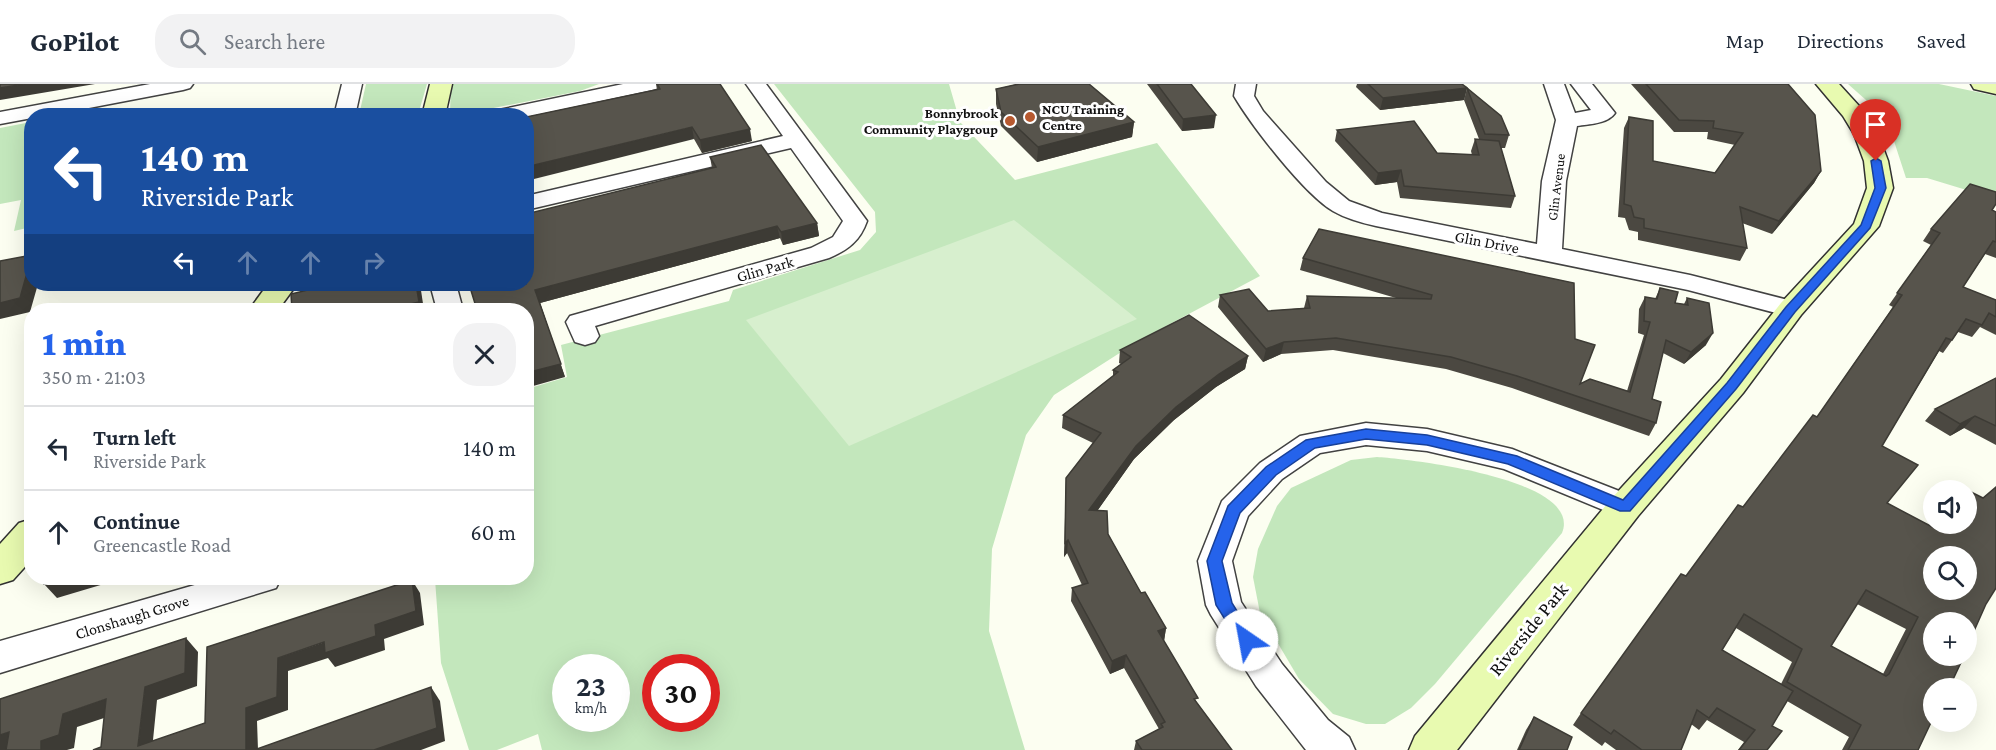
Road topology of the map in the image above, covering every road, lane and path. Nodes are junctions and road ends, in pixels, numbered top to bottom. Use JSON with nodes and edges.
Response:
{"nodes":[{"id":1,"x":183,"y":84,"type":"edge"},
{"id":2,"x":352,"y":84,"type":"edge"},
{"id":3,"x":441,"y":84,"type":"edge"},
{"id":4,"x":652,"y":84,"type":"edge"},
{"id":5,"x":756,"y":84,"type":"edge"},
{"id":6,"x":1246,"y":84,"type":"edge"},
{"id":7,"x":1554,"y":84,"type":"edge"},
{"id":8,"x":1581,"y":84,"type":"edge"},
{"id":9,"x":1827,"y":84,"type":"edge"},
{"id":10,"x":1982,"y":84,"type":"edge"},
{"id":11,"x":1996,"y":87,"type":"edge"},
{"id":12,"x":615,"y":88,"type":"edge"},
{"id":13,"x":54,"y":108,"type":"edge"},
{"id":14,"x":346,"y":108,"type":"edge"},
{"id":15,"x":435,"y":108,"type":"edge"},
{"id":16,"x":532,"y":108,"type":"edge"},
{"id":17,"x":24,"y":114,"type":"edge"},
{"id":18,"x":0,"y":118,"type":"edge"},
{"id":19,"x":1567,"y":120,"type":"junction"},
{"id":20,"x":795,"y":140,"type":"junction"},
{"id":21,"x":534,"y":201,"type":"edge"},
{"id":22,"x":1549,"y":254,"type":"junction"},
{"id":23,"x":278,"y":291,"type":"edge"},
{"id":24,"x":268,"y":303,"type":"edge"},
{"id":25,"x":1791,"y":309,"type":"junction"},
{"id":26,"x":585,"y":336,"type":"dead end"},
{"id":27,"x":1625,"y":507,"type":"junction"},
{"id":28,"x":24,"y":542,"type":"edge"},
{"id":29,"x":0,"y":570,"type":"edge"},
{"id":30,"x":241,"y":585,"type":"edge"},
{"id":31,"x":0,"y":657,"type":"edge"},
{"id":32,"x":1335,"y":750,"type":"edge"},
{"id":33,"x":1431,"y":750,"type":"edge"}],
"edges":[{"from":1,"to":13,"type":"street"},
{"from":2,"to":14,"type":"street"},
{"from":3,"to":15,"type":"street"},
{"from":4,"to":12,"type":"street"},
{"from":5,"to":20,"type":"street","name":"Glin Park"},
{"from":6,"to":22,"type":"street","name":"Glin Drive"},
{"from":7,"to":19,"type":"street"},
{"from":8,"to":19,"type":"street"},
{"from":9,"to":25,"type":"street","name":"Riverside Park"},
{"from":10,"to":11,"type":"street"},
{"from":12,"to":16,"type":"street"},
{"from":17,"to":18,"type":"street"},
{"from":19,"to":22,"type":"street","name":"Glin Avenue"},
{"from":20,"to":21,"type":"street"},
{"from":20,"to":26,"type":"street","name":"Glin Park"},
{"from":22,"to":25,"type":"street","name":"Glin Drive"},
{"from":23,"to":24,"type":"street"},
{"from":25,"to":27,"type":"street","name":"Riverside Park"},
{"from":27,"to":32,"type":"street"},
{"from":27,"to":33,"type":"street","name":"Riverside Park"},
{"from":28,"to":29,"type":"street"},
{"from":30,"to":31,"type":"street","name":"Clonshaugh Grove"}]}
